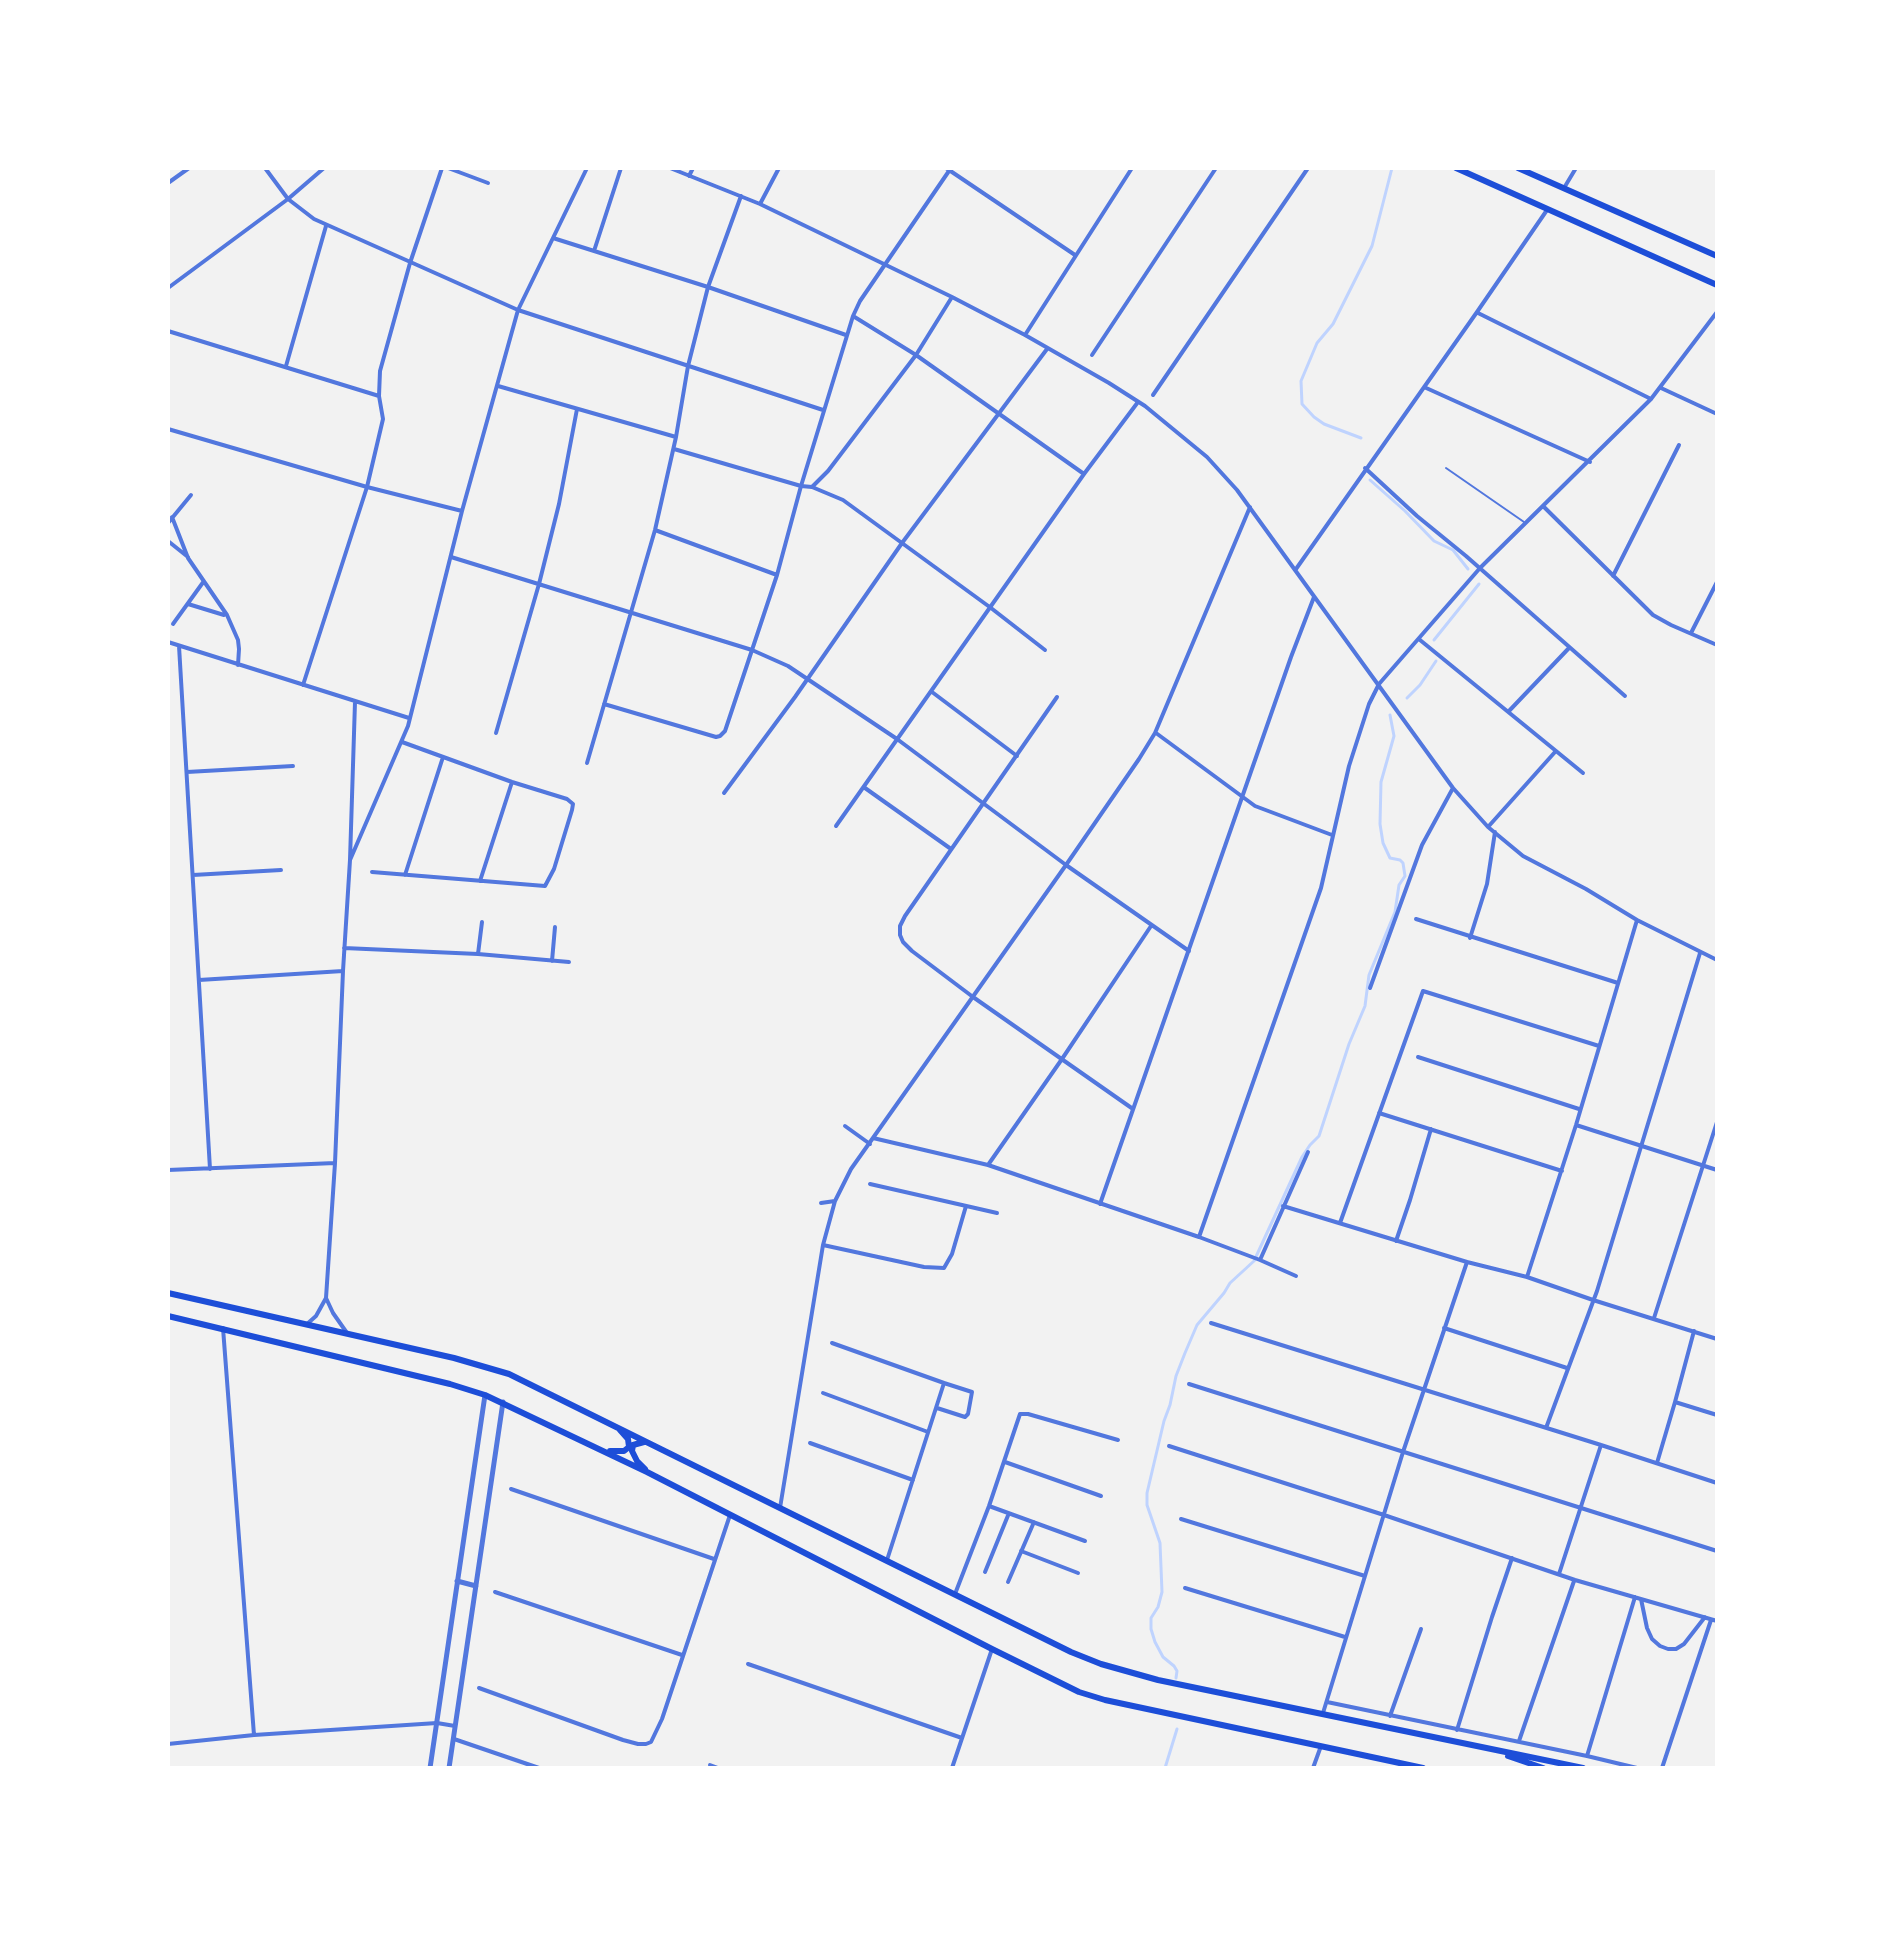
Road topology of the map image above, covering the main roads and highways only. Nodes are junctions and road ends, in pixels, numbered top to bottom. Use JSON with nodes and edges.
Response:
{"nodes":[{"id":1,"x":1456,"y":168,"type":"edge"},
{"id":2,"x":1518,"y":168,"type":"edge"},
{"id":3,"x":1717,"y":256,"type":"edge"},
{"id":4,"x":1717,"y":285,"type":"edge"},
{"id":5,"x":168,"y":1293,"type":"edge"},
{"id":6,"x":168,"y":1316,"type":"edge"},
{"id":7,"x":612,"y":1424,"type":"junction"},
{"id":8,"x":650,"y":1444,"type":"junction"},
{"id":9,"x":598,"y":1448,"type":"junction"},
{"id":10,"x":647,"y":1472,"type":"junction"},
{"id":11,"x":1486,"y":1748,"type":"junction"},
{"id":12,"x":1412,"y":1767,"type":"edge"},
{"id":13,"x":1423,"y":1768,"type":"edge"},
{"id":14,"x":1543,"y":1768,"type":"edge"},
{"id":15,"x":1583,"y":1768,"type":"edge"}],
"edges":[{"from":1,"to":4,"type":"main road"},
{"from":2,"to":3,"type":"main road"},
{"from":5,"to":7,"type":"main road"},
{"from":6,"to":9,"type":"main road"},
{"from":7,"to":8,"type":"main road"},
{"from":7,"to":9,"type":"main road"},
{"from":8,"to":10,"type":"main road"},
{"from":8,"to":11,"type":"main road"},
{"from":9,"to":10,"type":"main road"},
{"from":10,"to":12,"type":"main road"},
{"from":11,"to":14,"type":"main road"},
{"from":11,"to":15,"type":"main road"},
{"from":12,"to":13,"type":"main road"}]}
